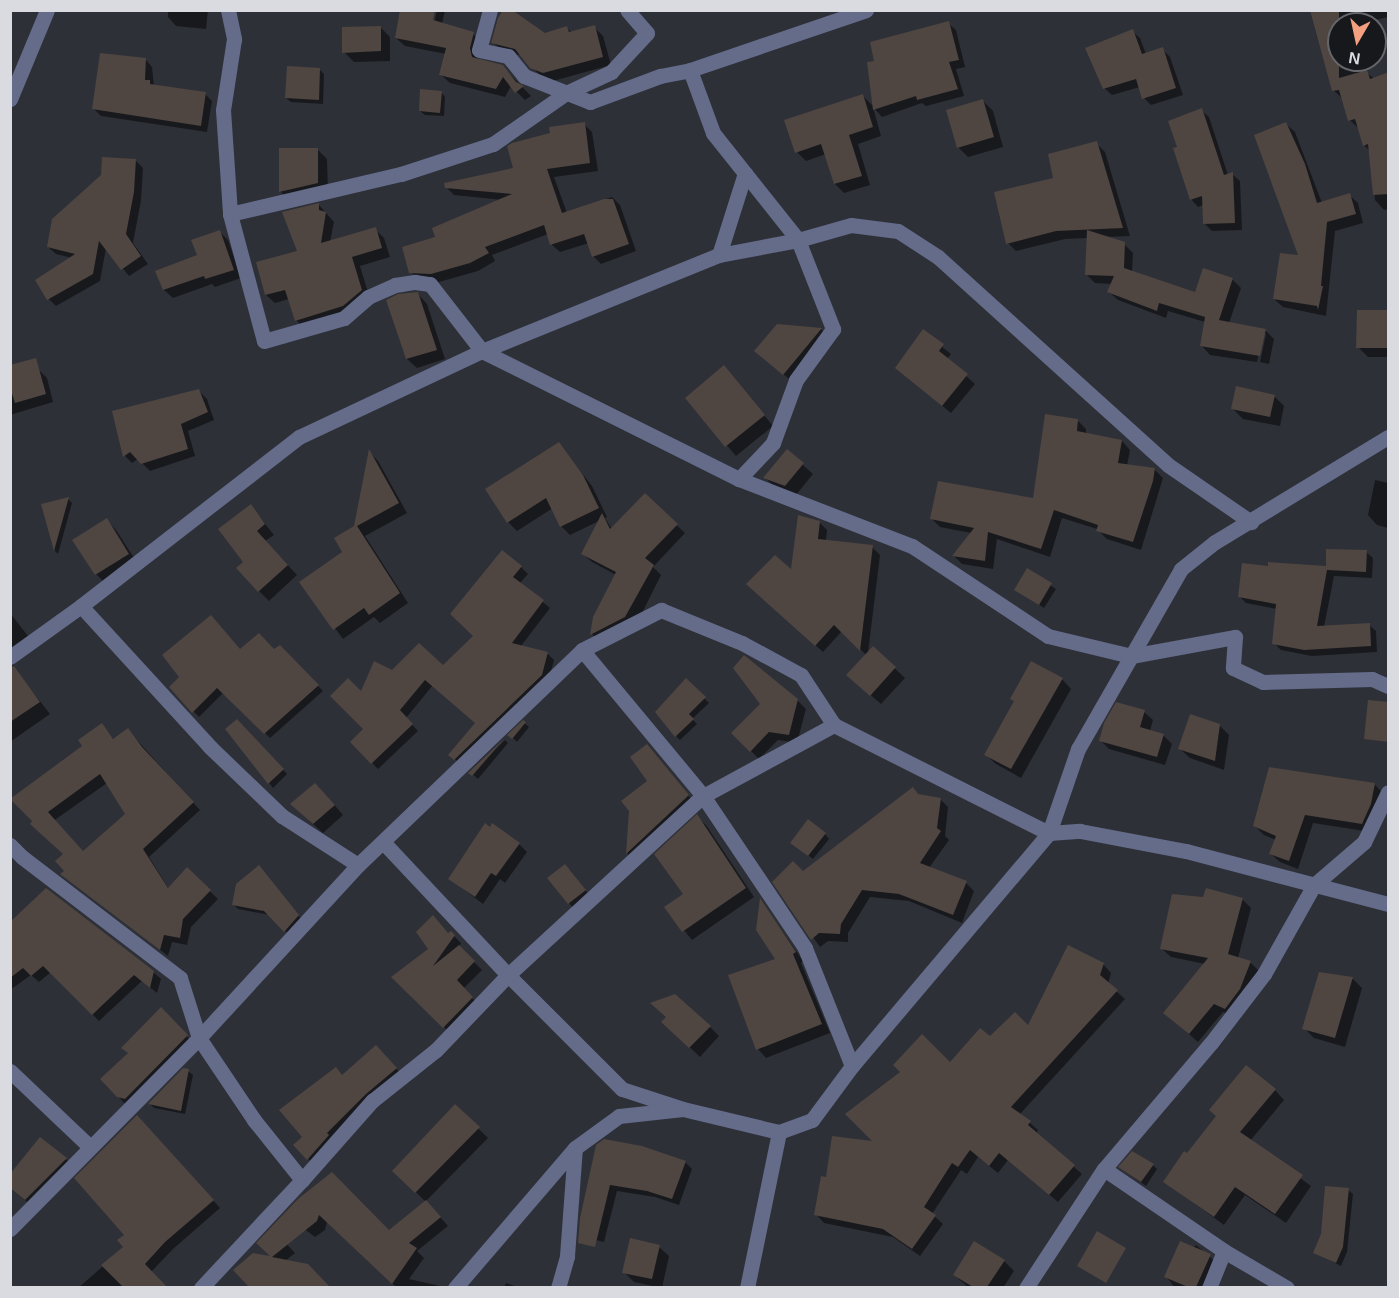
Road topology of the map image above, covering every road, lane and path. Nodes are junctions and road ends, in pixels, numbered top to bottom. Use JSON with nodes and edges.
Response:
{"nodes":[{"id":1,"x":47,"y":10,"type":"edge"},
{"id":2,"x":228,"y":10,"type":"edge"},
{"id":3,"x":490,"y":10,"type":"edge"},
{"id":4,"x":627,"y":10,"type":"edge"},
{"id":5,"x":866,"y":10,"type":"edge"},
{"id":6,"x":690,"y":70,"type":"junction"},
{"id":7,"x":566,"y":93,"type":"junction"},
{"id":8,"x":10,"y":99,"type":"edge"},
{"id":9,"x":746,"y":173,"type":"junction"},
{"id":10,"x":230,"y":214,"type":"junction"},
{"id":11,"x":798,"y":240,"type":"junction"},
{"id":12,"x":719,"y":255,"type":"junction"},
{"id":13,"x":482,"y":351,"type":"junction"},
{"id":14,"x":1389,"y":436,"type":"edge"},
{"id":15,"x":740,"y":479,"type":"junction"},
{"id":16,"x":1251,"y":522,"type":"junction"},
{"id":17,"x":81,"y":606,"type":"junction"},
{"id":18,"x":582,"y":650,"type":"junction"},
{"id":19,"x":1131,"y":656,"type":"junction"},
{"id":20,"x":10,"y":657,"type":"edge"},
{"id":21,"x":1389,"y":686,"type":"edge"},
{"id":22,"x":834,"y":725,"type":"junction"},
{"id":23,"x":1389,"y":792,"type":"edge"},
{"id":24,"x":703,"y":796,"type":"junction"},
{"id":25,"x":1049,"y":834,"type":"junction"},
{"id":26,"x":384,"y":843,"type":"junction"},
{"id":27,"x":10,"y":845,"type":"edge"},
{"id":28,"x":358,"y":865,"type":"junction"},
{"id":29,"x":1314,"y":885,"type":"junction"},
{"id":30,"x":1389,"y":904,"type":"edge"},
{"id":31,"x":508,"y":975,"type":"junction"},
{"id":32,"x":199,"y":1038,"type":"junction"},
{"id":33,"x":852,"y":1066,"type":"junction"},
{"id":34,"x":10,"y":1071,"type":"edge"},
{"id":35,"x":682,"y":1109,"type":"junction"},
{"id":36,"x":779,"y":1132,"type":"junction"},
{"id":37,"x":90,"y":1147,"type":"junction"},
{"id":38,"x":575,"y":1148,"type":"junction"},
{"id":39,"x":1104,"y":1169,"type":"junction"},
{"id":40,"x":302,"y":1180,"type":"junction"},
{"id":41,"x":10,"y":1229,"type":"edge"},
{"id":42,"x":1224,"y":1251,"type":"junction"},
{"id":43,"x":201,"y":1287,"type":"edge"},
{"id":44,"x":455,"y":1287,"type":"edge"},
{"id":45,"x":558,"y":1287,"type":"edge"},
{"id":46,"x":747,"y":1287,"type":"edge"},
{"id":47,"x":1026,"y":1287,"type":"edge"},
{"id":48,"x":1209,"y":1287,"type":"edge"},
{"id":49,"x":1287,"y":1287,"type":"edge"}],
"edges":[{"from":1,"to":8,"type":"street"},
{"from":2,"to":10,"type":"street"},
{"from":3,"to":7,"type":"street"},
{"from":4,"to":7,"type":"street"},
{"from":5,"to":6,"type":"street"},
{"from":6,"to":7,"type":"street"},
{"from":6,"to":9,"type":"street"},
{"from":7,"to":10,"type":"street"},
{"from":9,"to":11,"type":"street"},
{"from":9,"to":12,"type":"street"},
{"from":10,"to":13,"type":"street"},
{"from":11,"to":12,"type":"street"},
{"from":11,"to":15,"type":"street"},
{"from":11,"to":16,"type":"street"},
{"from":12,"to":13,"type":"street"},
{"from":13,"to":15,"type":"street"},
{"from":13,"to":17,"type":"street"},
{"from":14,"to":16,"type":"street"},
{"from":15,"to":19,"type":"street"},
{"from":16,"to":19,"type":"street"},
{"from":17,"to":20,"type":"street"},
{"from":17,"to":28,"type":"street"},
{"from":18,"to":22,"type":"street"},
{"from":18,"to":24,"type":"street"},
{"from":18,"to":26,"type":"street"},
{"from":19,"to":21,"type":"street"},
{"from":19,"to":25,"type":"street"},
{"from":22,"to":24,"type":"street"},
{"from":22,"to":25,"type":"street"},
{"from":23,"to":29,"type":"street"},
{"from":24,"to":31,"type":"street"},
{"from":24,"to":33,"type":"street"},
{"from":25,"to":29,"type":"street"},
{"from":25,"to":33,"type":"street"},
{"from":26,"to":28,"type":"street"},
{"from":26,"to":31,"type":"street"},
{"from":27,"to":32,"type":"street"},
{"from":28,"to":32,"type":"street"},
{"from":29,"to":30,"type":"street"},
{"from":29,"to":39,"type":"street"},
{"from":31,"to":35,"type":"street"},
{"from":31,"to":40,"type":"street"},
{"from":32,"to":37,"type":"street"},
{"from":32,"to":40,"type":"street"},
{"from":33,"to":36,"type":"street"},
{"from":34,"to":37,"type":"street"},
{"from":35,"to":36,"type":"street"},
{"from":35,"to":38,"type":"street"},
{"from":36,"to":46,"type":"street"},
{"from":37,"to":41,"type":"street"},
{"from":38,"to":44,"type":"street"},
{"from":38,"to":45,"type":"street"},
{"from":39,"to":42,"type":"street"},
{"from":39,"to":47,"type":"street"},
{"from":40,"to":43,"type":"street"},
{"from":42,"to":48,"type":"street"},
{"from":42,"to":49,"type":"street"}]}
